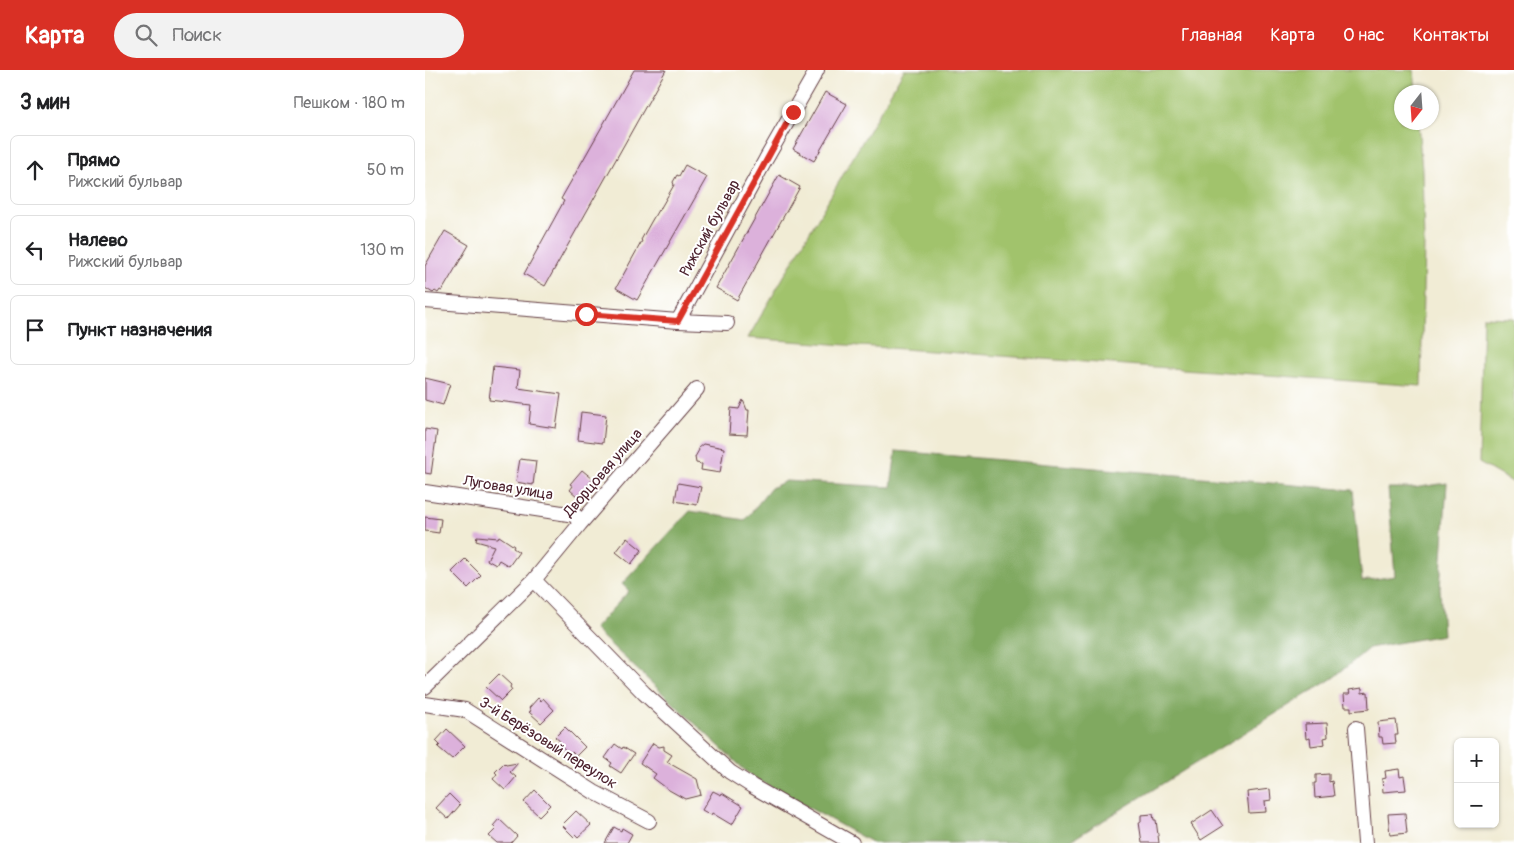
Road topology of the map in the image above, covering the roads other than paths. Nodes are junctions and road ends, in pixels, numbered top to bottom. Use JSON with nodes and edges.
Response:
{"nodes":[{"id":1,"x":817,"y":70,"type":"edge"},
{"id":2,"x":425,"y":301,"type":"edge"},
{"id":3,"x":678,"y":321,"type":"junction"},
{"id":4,"x":727,"y":323,"type":"dead end"},
{"id":5,"x":697,"y":389,"type":"dead end"},
{"id":6,"x":425,"y":492,"type":"edge"},
{"id":7,"x":579,"y":524,"type":"junction"},
{"id":8,"x":534,"y":580,"type":"junction"},
{"id":9,"x":425,"y":686,"type":"edge"},
{"id":10,"x":425,"y":704,"type":"edge"},
{"id":11,"x":1356,"y":728,"type":"dead end"},
{"id":12,"x":649,"y":821,"type":"dead end"},
{"id":13,"x":852,"y":843,"type":"edge"},
{"id":14,"x":1365,"y":843,"type":"edge"}],
"edges":[{"from":1,"to":3,"type":"street","name":"Рижский бульвар"},
{"from":2,"to":3,"type":"street"},
{"from":3,"to":4,"type":"street"},
{"from":5,"to":7,"type":"street","name":"Дворцовая улица"},
{"from":6,"to":7,"type":"street","name":"Луговая улица"},
{"from":7,"to":8,"type":"street","name":"Дворцовая улица"},
{"from":8,"to":9,"type":"street","name":"Дворцовая улица"},
{"from":8,"to":13,"type":"street"},
{"from":10,"to":12,"type":"street","name":"3-й Берёзовый переулок"},
{"from":11,"to":14,"type":"street"}]}
